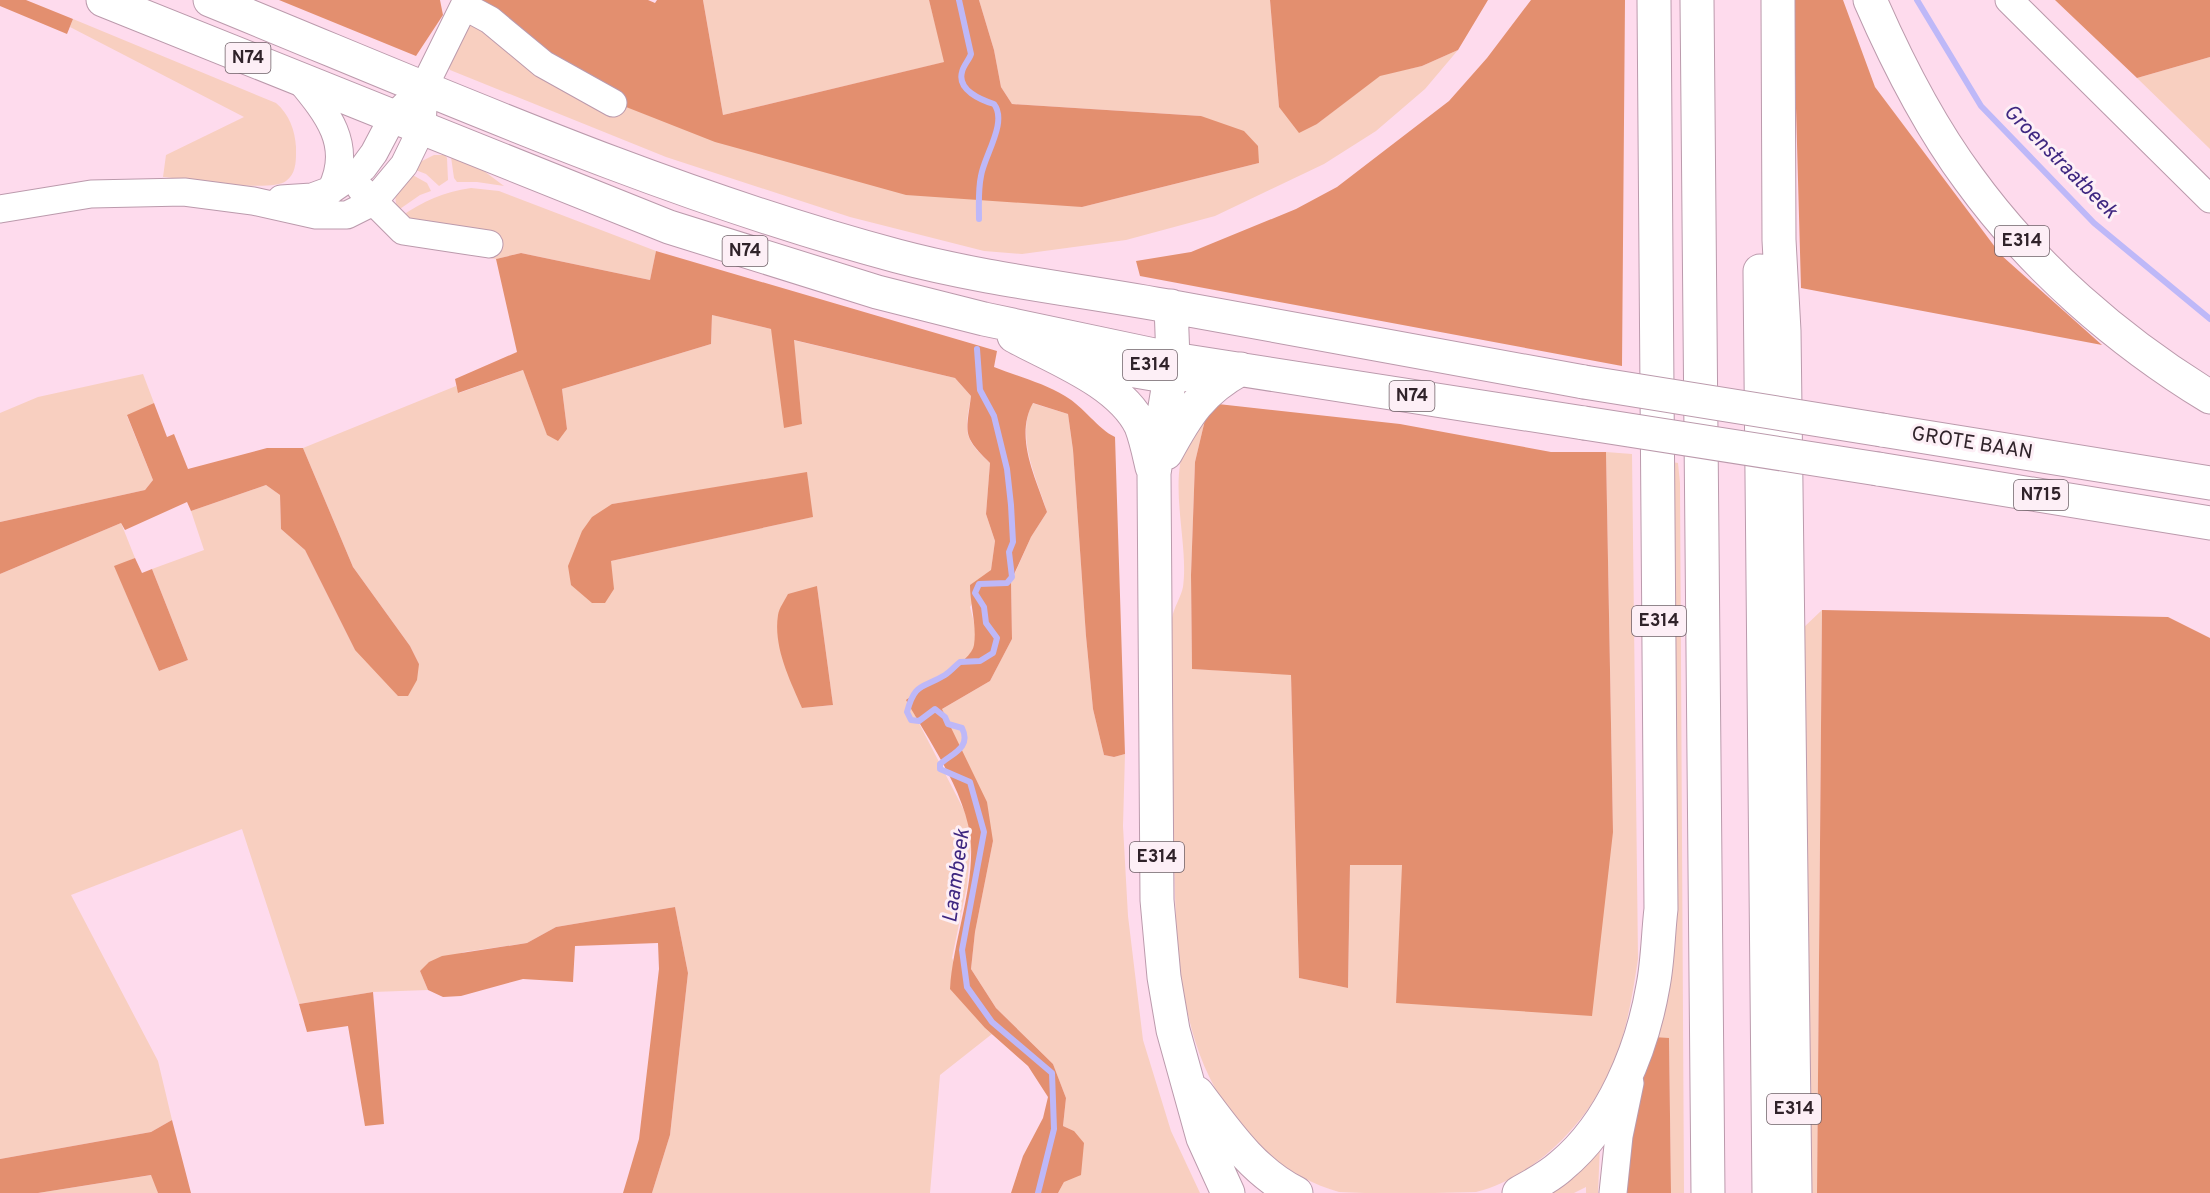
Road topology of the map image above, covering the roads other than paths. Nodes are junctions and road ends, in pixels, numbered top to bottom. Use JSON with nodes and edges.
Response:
{"nodes":[{"id":1,"x":103,"y":0,"type":"edge"},
{"id":2,"x":210,"y":0,"type":"edge"},
{"id":3,"x":1654,"y":0,"type":"edge"},
{"id":4,"x":1697,"y":0,"type":"edge"},
{"id":5,"x":1757,"y":0,"type":"edge"},
{"id":6,"x":1778,"y":0,"type":"edge"},
{"id":7,"x":1870,"y":0,"type":"edge"},
{"id":8,"x":2009,"y":0,"type":"edge"},
{"id":9,"x":298,"y":78,"type":"junction"},
{"id":10,"x":424,"y":87,"type":"junction"},
{"id":11,"x":613,"y":103,"type":"dead end"},
{"id":12,"x":407,"y":123,"type":"junction"},
{"id":13,"x":341,"y":184,"type":"junction"},
{"id":14,"x":2210,"y":199,"type":"edge"},
{"id":15,"x":253,"y":201,"type":"junction"},
{"id":16,"x":374,"y":202,"type":"junction"},
{"id":17,"x":0,"y":209,"type":"edge"},
{"id":18,"x":489,"y":244,"type":"dead end"},
{"id":19,"x":1171,"y":306,"type":"junction"},
{"id":20,"x":984,"y":319,"type":"junction"},
{"id":21,"x":1065,"y":363,"type":"junction"},
{"id":22,"x":1161,"y":367,"type":"junction"},
{"id":23,"x":1240,"y":369,"type":"junction"},
{"id":24,"x":2210,"y":397,"type":"edge"},
{"id":25,"x":1733,"y":406,"type":"joint"},
{"id":26,"x":1141,"y":426,"type":"junction"},
{"id":27,"x":1733,"y":446,"type":"joint"},
{"id":28,"x":1154,"y":473,"type":"junction"},
{"id":29,"x":2210,"y":483,"type":"edge"},
{"id":30,"x":2156,"y":514,"type":"junction"},
{"id":31,"x":2210,"y":523,"type":"edge"},
{"id":32,"x":2210,"y":544,"type":"edge"},
{"id":33,"x":1636,"y":1049,"type":"junction"},
{"id":34,"x":1188,"y":1080,"type":"junction"},
{"id":35,"x":1797,"y":1184,"type":"edge"},
{"id":36,"x":1228,"y":1193,"type":"edge"},
{"id":37,"x":1296,"y":1193,"type":"edge"},
{"id":38,"x":1519,"y":1193,"type":"edge"},
{"id":39,"x":1613,"y":1193,"type":"edge"},
{"id":40,"x":1708,"y":1193,"type":"edge"},
{"id":41,"x":1769,"y":1193,"type":"edge"}],
"edges":[{"from":1,"to":9,"type":"highway","number":"N74"},
{"from":2,"to":10,"type":"highway","number":"N74"},
{"from":3,"to":33,"type":"highway","number":"E314"},
{"from":4,"to":40,"type":"highway","number":"E314"},
{"from":5,"to":41,"type":"highway","number":"E314"},
{"from":6,"to":35,"type":"highway","number":"E314"},
{"from":7,"to":24,"type":"highway","number":"E314"},
{"from":8,"to":14,"type":"street"},
{"from":9,"to":12,"type":"highway","number":"N74"},
{"from":9,"to":13,"type":"street"},
{"from":10,"to":11,"type":"street"},
{"from":10,"to":12,"type":"street"},
{"from":10,"to":19,"type":"highway","number":"N74"},
{"from":12,"to":13,"type":"street"},
{"from":12,"to":16,"type":"street"},
{"from":12,"to":20,"type":"highway","number":"N74"},
{"from":13,"to":15,"type":"street"},
{"from":13,"to":16,"type":"street"},
{"from":15,"to":16,"type":"street"},
{"from":15,"to":17,"type":"street"},
{"from":16,"to":18,"type":"street"},
{"from":19,"to":22,"type":"highway","number":"E314"},
{"from":19,"to":25,"type":"highway","number":"N74","bridge":true},
{"from":20,"to":21,"type":"highway","number":"N74"},
{"from":20,"to":22,"type":"highway","number":"N74"},
{"from":21,"to":22,"type":"street","number":"N74"},
{"from":21,"to":26,"type":"highway","number":"E314"},
{"from":22,"to":23,"type":"highway","number":"N74"},
{"from":22,"to":26,"type":"highway","number":"E314"},
{"from":22,"to":28,"type":"highway","number":"E314"},
{"from":23,"to":27,"type":"highway","number":"N74","bridge":true},
{"from":23,"to":28,"type":"highway","number":"E314"},
{"from":25,"to":29,"type":"highway","name":"GROTE BAAN","number":"N715","bridge":true},
{"from":26,"to":28,"type":"highway","number":"E314"},
{"from":27,"to":30,"type":"highway","name":"GROTE BAAN","number":"N715","bridge":true},
{"from":28,"to":34,"type":"highway","number":"E314"},
{"from":30,"to":31,"type":"highway","name":"GROTE BAAN","number":"N715"},
{"from":30,"to":32,"type":"highway"},
{"from":33,"to":38,"type":"highway","number":"E314"},
{"from":33,"to":39,"type":"street"},
{"from":34,"to":36,"type":"highway","number":"E314"},
{"from":34,"to":37,"type":"highway","number":"E314"}]}
